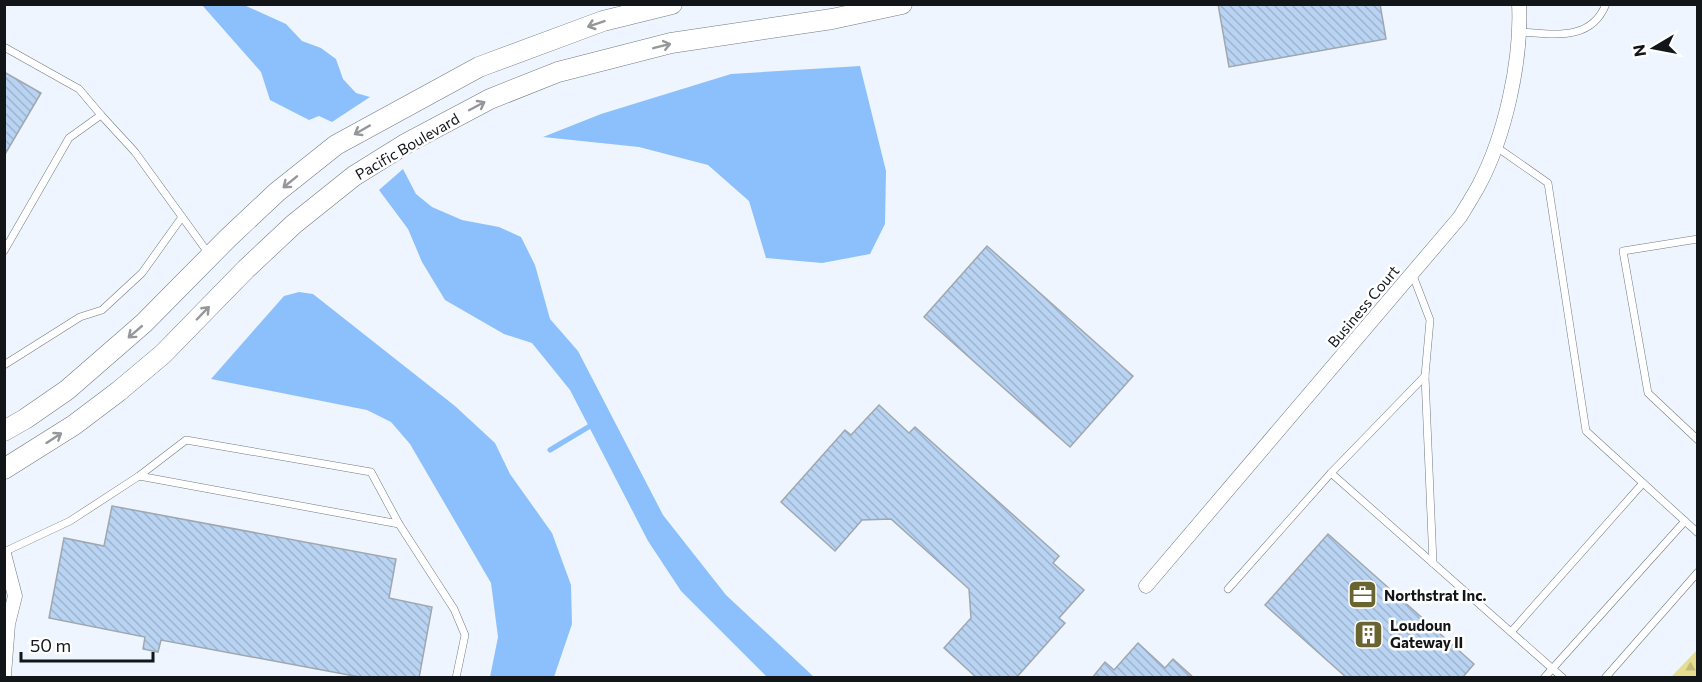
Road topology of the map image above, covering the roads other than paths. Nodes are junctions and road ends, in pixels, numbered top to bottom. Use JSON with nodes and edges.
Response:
{"nodes":[{"id":1,"x":672,"y":4,"type":"edge"},
{"id":2,"x":902,"y":4,"type":"edge"},
{"id":3,"x":1519,"y":4,"type":"edge"},
{"id":4,"x":1606,"y":4,"type":"edge"},
{"id":5,"x":875,"y":7,"type":"edge"},
{"id":6,"x":1520,"y":32,"type":"junction"},
{"id":7,"x":4,"y":47,"type":"edge"},
{"id":8,"x":101,"y":115,"type":"junction"},
{"id":9,"x":1495,"y":146,"type":"junction"},
{"id":10,"x":182,"y":217,"type":"junction"},
{"id":11,"x":1698,"y":239,"type":"edge"},
{"id":12,"x":4,"y":250,"type":"edge"},
{"id":13,"x":210,"y":256,"type":"junction"},
{"id":14,"x":1412,"y":273,"type":"junction"},
{"id":15,"x":4,"y":365,"type":"edge"},
{"id":16,"x":1425,"y":376,"type":"junction"},
{"id":17,"x":4,"y":430,"type":"edge"},
{"id":18,"x":1698,"y":440,"type":"edge"},
{"id":19,"x":4,"y":469,"type":"edge"},
{"id":20,"x":1331,"y":473,"type":"junction"},
{"id":21,"x":139,"y":476,"type":"junction"},
{"id":22,"x":1643,"y":483,"type":"junction"},
{"id":23,"x":1685,"y":521,"type":"junction"},
{"id":24,"x":399,"y":524,"type":"junction"},
{"id":25,"x":1698,"y":532,"type":"edge"},
{"id":26,"x":4,"y":553,"type":"edge"},
{"id":27,"x":1433,"y":563,"type":"junction"},
{"id":28,"x":1698,"y":572,"type":"edge"},
{"id":29,"x":1146,"y":586,"type":"dead end"},
{"id":30,"x":1228,"y":589,"type":"dead end"},
{"id":31,"x":6,"y":623,"type":"edge"},
{"id":32,"x":1511,"y":632,"type":"junction"},
{"id":33,"x":1552,"y":668,"type":"junction"},
{"id":34,"x":4,"y":675,"type":"edge"},
{"id":35,"x":456,"y":678,"type":"edge"},
{"id":36,"x":1544,"y":678,"type":"edge"},
{"id":37,"x":1563,"y":678,"type":"edge"},
{"id":38,"x":1605,"y":678,"type":"edge"}],
"edges":[{"from":1,"to":13,"type":"main road","one_way":true},
{"from":2,"to":5,"type":"main road","name":"Pacific Boulevard"},
{"from":3,"to":6,"type":"street","name":"Business Court"},
{"from":4,"to":6,"type":"lane"},
{"from":19,"to":5,"type":"main road","name":"Pacific Boulevard","one_way":true},
{"from":6,"to":9,"type":"street","name":"Business Court"},
{"from":7,"to":8,"type":"lane"},
{"from":8,"to":10,"type":"lane"},
{"from":8,"to":12,"type":"lane"},
{"from":9,"to":14,"type":"street","name":"Business Court"},
{"from":9,"to":22,"type":"lane"},
{"from":10,"to":13,"type":"lane"},
{"from":10,"to":15,"type":"lane"},
{"from":11,"to":18,"type":"lane"},
{"from":13,"to":17,"type":"main road","one_way":true},
{"from":14,"to":16,"type":"lane"},
{"from":14,"to":29,"type":"street","name":"Business Court"},
{"from":16,"to":20,"type":"lane"},
{"from":16,"to":27,"type":"lane"},
{"from":20,"to":27,"type":"lane"},
{"from":20,"to":30,"type":"lane"},
{"from":21,"to":24,"type":"lane"},
{"from":21,"to":24,"type":"lane"},
{"from":21,"to":26,"type":"lane"},
{"from":22,"to":23,"type":"lane"},
{"from":22,"to":32,"type":"lane"},
{"from":23,"to":25,"type":"lane"},
{"from":23,"to":33,"type":"lane"},
{"from":24,"to":35,"type":"lane"},
{"from":26,"to":31,"type":"street"},
{"from":27,"to":32,"type":"lane"},
{"from":28,"to":38,"type":"lane"},
{"from":31,"to":34,"type":"street"},
{"from":32,"to":33,"type":"lane"},
{"from":33,"to":36,"type":"lane"},
{"from":33,"to":37,"type":"lane"}]}
